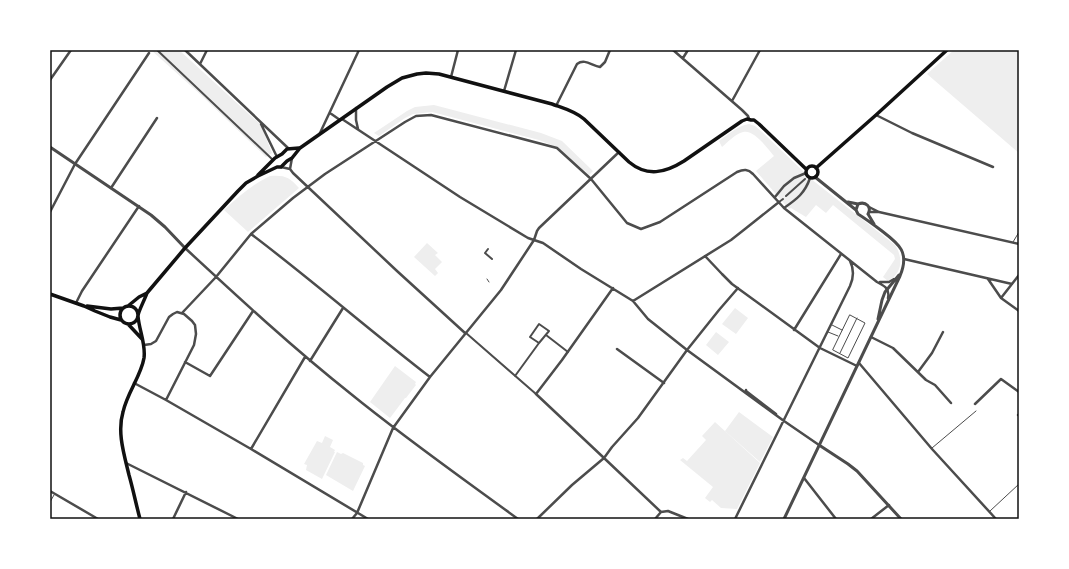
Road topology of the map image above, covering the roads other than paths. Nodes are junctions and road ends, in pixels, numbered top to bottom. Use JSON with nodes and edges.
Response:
{"nodes":[{"id":1,"x":71,"y":50,"type":"edge"},
{"id":2,"x":157,"y":50,"type":"edge"},
{"id":3,"x":184,"y":50,"type":"edge"},
{"id":4,"x":207,"y":50,"type":"edge"},
{"id":5,"x":359,"y":50,"type":"edge"},
{"id":6,"x":458,"y":50,"type":"edge"},
{"id":7,"x":516,"y":50,"type":"edge"},
{"id":8,"x":610,"y":50,"type":"edge"},
{"id":9,"x":674,"y":50,"type":"edge"},
{"id":10,"x":688,"y":50,"type":"edge"},
{"id":11,"x":760,"y":50,"type":"edge"},
{"id":12,"x":947,"y":50,"type":"edge"},
{"id":13,"x":149,"y":53,"type":"dead end"},
{"id":14,"x":683,"y":58,"type":"junction"},
{"id":15,"x":200,"y":64,"type":"junction"},
{"id":16,"x":451,"y":77,"type":"junction"},
{"id":17,"x":50,"y":80,"type":"edge"},
{"id":18,"x":504,"y":91,"type":"junction"},
{"id":19,"x":732,"y":101,"type":"junction"},
{"id":20,"x":556,"y":106,"type":"junction"},
{"id":21,"x":356,"y":108,"type":"junction"},
{"id":22,"x":330,"y":113,"type":"junction"},
{"id":23,"x":876,"y":115,"type":"junction"},
{"id":24,"x":157,"y":118,"type":"dead end"},
{"id":25,"x":341,"y":119,"type":"junction"},
{"id":26,"x":749,"y":119,"type":"junction"},
{"id":27,"x":260,"y":121,"type":"junction"},
{"id":28,"x":358,"y":129,"type":"junction"},
{"id":29,"x":320,"y":133,"type":"junction"},
{"id":30,"x":376,"y":141,"type":"junction"},
{"id":31,"x":50,"y":147,"type":"edge"},
{"id":32,"x":290,"y":148,"type":"junction"},
{"id":33,"x":300,"y":148,"type":"junction"},
{"id":34,"x":619,"y":152,"type":"junction"},
{"id":35,"x":295,"y":154,"type":"junction"},
{"id":36,"x":276,"y":157,"type":"junction"},
{"id":37,"x":292,"y":158,"type":"junction"},
{"id":38,"x":273,"y":160,"type":"junction"},
{"id":39,"x":75,"y":164,"type":"junction"},
{"id":40,"x":279,"y":167,"type":"junction"},
{"id":41,"x":290,"y":168,"type":"junction"},
{"id":42,"x":816,"y":168,"type":"junction"},
{"id":43,"x":993,"y":168,"type":"dead end"},
{"id":44,"x":806,"y":171,"type":"junction"},
{"id":45,"x":258,"y":176,"type":"junction"},
{"id":46,"x":815,"y":177,"type":"junction"},
{"id":47,"x":810,"y":178,"type":"junction"},
{"id":48,"x":591,"y":179,"type":"junction"},
{"id":49,"x":805,"y":179,"type":"dead end"},
{"id":50,"x":307,"y":186,"type":"junction"},
{"id":51,"x":111,"y":188,"type":"junction"},
{"id":52,"x":786,"y":196,"type":"dead end"},
{"id":53,"x":775,"y":197,"type":"junction"},
{"id":54,"x":782,"y":199,"type":"dead end"},
{"id":55,"x":779,"y":202,"type":"junction"},
{"id":56,"x":846,"y":202,"type":"junction"},
{"id":57,"x":858,"y":204,"type":"junction"},
{"id":58,"x":138,"y":206,"type":"junction"},
{"id":59,"x":784,"y":208,"type":"junction"},
{"id":60,"x":869,"y":208,"type":"junction"},
{"id":61,"x":856,"y":210,"type":"junction"},
{"id":62,"x":50,"y":212,"type":"edge"},
{"id":63,"x":879,"y":212,"type":"junction"},
{"id":64,"x":869,"y":213,"type":"junction"},
{"id":65,"x":862,"y":216,"type":"junction"},
{"id":66,"x":874,"y":226,"type":"junction"},
{"id":67,"x":1019,"y":232,"type":"edge"},
{"id":68,"x":252,"y":234,"type":"junction"},
{"id":69,"x":534,"y":240,"type":"junction"},
{"id":70,"x":1012,"y":242,"type":"junction"},
{"id":71,"x":1019,"y":244,"type":"edge"},
{"id":72,"x":185,"y":248,"type":"junction"},
{"id":73,"x":488,"y":249,"type":"dead end"},
{"id":74,"x":841,"y":254,"type":"junction"},
{"id":75,"x":705,"y":256,"type":"junction"},
{"id":76,"x":492,"y":259,"type":"dead end"},
{"id":77,"x":848,"y":259,"type":"junction"},
{"id":78,"x":904,"y":259,"type":"junction"},
{"id":79,"x":903,"y":268,"type":"junction"},
{"id":80,"x":1019,"y":275,"type":"edge"},
{"id":81,"x":216,"y":277,"type":"junction"},
{"id":82,"x":896,"y":278,"type":"junction"},
{"id":83,"x":487,"y":279,"type":"dead end"},
{"id":84,"x":988,"y":279,"type":"junction"},
{"id":85,"x":489,"y":282,"type":"dead end"},
{"id":86,"x":878,"y":282,"type":"junction"},
{"id":87,"x":1012,"y":284,"type":"junction"},
{"id":88,"x":613,"y":288,"type":"junction"},
{"id":89,"x":738,"y":288,"type":"junction"},
{"id":90,"x":888,"y":289,"type":"junction"},
{"id":91,"x":147,"y":293,"type":"junction"},
{"id":92,"x":50,"y":294,"type":"edge"},
{"id":93,"x":1002,"y":298,"type":"junction"},
{"id":94,"x":633,"y":301,"type":"junction"},
{"id":95,"x":76,"y":303,"type":"junction"},
{"id":96,"x":84,"y":306,"type":"junction"},
{"id":97,"x":128,"y":306,"type":"junction"},
{"id":98,"x":886,"y":306,"type":"junction"},
{"id":99,"x":123,"y":308,"type":"junction"},
{"id":100,"x":343,"y":308,"type":"junction"},
{"id":101,"x":253,"y":311,"type":"junction"},
{"id":102,"x":1019,"y":311,"type":"edge"},
{"id":103,"x":182,"y":313,"type":"junction"},
{"id":104,"x":138,"y":314,"type":"junction"},
{"id":105,"x":857,"y":318,"type":"junction"},
{"id":106,"x":121,"y":320,"type":"junction"},
{"id":107,"x":128,"y":324,"type":"junction"},
{"id":108,"x":831,"y":325,"type":"junction"},
{"id":109,"x":875,"y":329,"type":"junction"},
{"id":110,"x":794,"y":330,"type":"junction"},
{"id":111,"x":842,"y":330,"type":"junction"},
{"id":112,"x":828,"y":331,"type":"junction"},
{"id":113,"x":943,"y":332,"type":"dead end"},
{"id":114,"x":465,"y":333,"type":"junction"},
{"id":115,"x":546,"y":335,"type":"junction"},
{"id":116,"x":839,"y":337,"type":"junction"},
{"id":117,"x":871,"y":337,"type":"junction"},
{"id":118,"x":143,"y":340,"type":"junction"},
{"id":119,"x":539,"y":343,"type":"junction"},
{"id":120,"x":144,"y":346,"type":"junction"},
{"id":121,"x":820,"y":348,"type":"junction"},
{"id":122,"x":617,"y":349,"type":"dead end"},
{"id":123,"x":687,"y":350,"type":"junction"},
{"id":124,"x":568,"y":352,"type":"junction"},
{"id":125,"x":840,"y":354,"type":"junction"},
{"id":126,"x":305,"y":357,"type":"junction"},
{"id":127,"x":310,"y":361,"type":"junction"},
{"id":128,"x":185,"y":362,"type":"junction"},
{"id":129,"x":858,"y":365,"type":"junction"},
{"id":130,"x":918,"y":372,"type":"junction"},
{"id":131,"x":515,"y":376,"type":"junction"},
{"id":132,"x":430,"y":377,"type":"junction"},
{"id":133,"x":134,"y":383,"type":"junction"},
{"id":134,"x":664,"y":383,"type":"junction"},
{"id":135,"x":746,"y":390,"type":"dead end"},
{"id":136,"x":1019,"y":392,"type":"edge"},
{"id":137,"x":536,"y":394,"type":"junction"},
{"id":138,"x":166,"y":400,"type":"junction"},
{"id":139,"x":952,"y":404,"type":"dead end"},
{"id":140,"x":975,"y":404,"type":"dead end"},
{"id":141,"x":976,"y":412,"type":"dead end"},
{"id":142,"x":784,"y":421,"type":"junction"},
{"id":143,"x":393,"y":428,"type":"junction"},
{"id":144,"x":819,"y":445,"type":"junction"},
{"id":145,"x":932,"y":448,"type":"junction"},
{"id":146,"x":251,"y":449,"type":"junction"},
{"id":147,"x":604,"y":458,"type":"junction"},
{"id":148,"x":126,"y":462,"type":"junction"},
{"id":149,"x":804,"y":478,"type":"junction"},
{"id":150,"x":1019,"y":484,"type":"edge"},
{"id":151,"x":50,"y":491,"type":"edge"},
{"id":152,"x":186,"y":492,"type":"junction"},
{"id":153,"x":55,"y":494,"type":"junction"},
{"id":154,"x":50,"y":502,"type":"edge"},
{"id":155,"x":888,"y":505,"type":"junction"},
{"id":156,"x":990,"y":511,"type":"junction"},
{"id":157,"x":661,"y":512,"type":"junction"},
{"id":158,"x":357,"y":513,"type":"junction"},
{"id":159,"x":98,"y":519,"type":"edge"},
{"id":160,"x":139,"y":519,"type":"edge"},
{"id":161,"x":173,"y":519,"type":"edge"},
{"id":162,"x":238,"y":519,"type":"edge"},
{"id":163,"x":352,"y":519,"type":"edge"},
{"id":164,"x":368,"y":519,"type":"edge"},
{"id":165,"x":518,"y":519,"type":"edge"},
{"id":166,"x":537,"y":519,"type":"edge"},
{"id":167,"x":655,"y":519,"type":"edge"},
{"id":168,"x":688,"y":519,"type":"edge"},
{"id":169,"x":735,"y":519,"type":"edge"},
{"id":170,"x":784,"y":519,"type":"edge"},
{"id":171,"x":836,"y":519,"type":"edge"},
{"id":172,"x":871,"y":519,"type":"edge"},
{"id":173,"x":901,"y":519,"type":"edge"},
{"id":174,"x":996,"y":519,"type":"edge"}],
"edges":[{"from":1,"to":17,"type":"street"},
{"from":2,"to":38,"type":"street"},
{"from":3,"to":15,"type":"street"},
{"from":4,"to":15,"type":"street"},
{"from":5,"to":22,"type":"street"},
{"from":6,"to":16,"type":"street"},
{"from":7,"to":18,"type":"street"},
{"from":8,"to":20,"type":"street"},
{"from":9,"to":14,"type":"street"},
{"from":10,"to":14,"type":"street"},
{"from":11,"to":19,"type":"street"},
{"from":12,"to":23,"type":"main road"},
{"from":13,"to":39,"type":"street"},
{"from":14,"to":19,"type":"street"},
{"from":15,"to":27,"type":"street"},
{"from":16,"to":18,"type":"main road"},
{"from":16,"to":21,"type":"main road"},
{"from":18,"to":20,"type":"main road"},
{"from":19,"to":26,"type":"street"},
{"from":20,"to":34,"type":"main road"},
{"from":21,"to":25,"type":"main road"},
{"from":21,"to":28,"type":"street"},
{"from":22,"to":25,"type":"street"},
{"from":22,"to":29,"type":"street"},
{"from":23,"to":42,"type":"main road"},
{"from":23,"to":43,"type":"street"},
{"from":24,"to":51,"type":"street"},
{"from":25,"to":28,"type":"street"},
{"from":25,"to":29,"type":"main road"},
{"from":26,"to":34,"type":"main road"},
{"from":26,"to":44,"type":"main road"},
{"from":27,"to":32,"type":"street"},
{"from":27,"to":36,"type":"street"},
{"from":28,"to":30,"type":"street"},
{"from":29,"to":33,"type":"main road"},
{"from":30,"to":48,"type":"street"},
{"from":30,"to":50,"type":"street"},
{"from":30,"to":69,"type":"street"},
{"from":31,"to":39,"type":"street"},
{"from":32,"to":33,"type":"main road"},
{"from":32,"to":35,"type":"main road"},
{"from":32,"to":36,"type":"main road"},
{"from":33,"to":35,"type":"main road"},
{"from":34,"to":48,"type":"street"},
{"from":35,"to":37,"type":"main road"},
{"from":36,"to":38,"type":"main road"},
{"from":37,"to":40,"type":"main road"},
{"from":37,"to":41,"type":"street"},
{"from":38,"to":40,"type":"main road"},
{"from":38,"to":45,"type":"main road"},
{"from":39,"to":51,"type":"street"},
{"from":39,"to":62,"type":"street"},
{"from":40,"to":41,"type":"street"},
{"from":40,"to":45,"type":"main road"},
{"from":41,"to":50,"type":"street"},
{"from":42,"to":44,"type":"main road"},
{"from":42,"to":46,"type":"main road"},
{"from":44,"to":47,"type":"main road"},
{"from":44,"to":53,"type":"street"},
{"from":45,"to":72,"type":"main road"},
{"from":46,"to":47,"type":"main road"},
{"from":46,"to":56,"type":"street"},
{"from":47,"to":59,"type":"street"},
{"from":48,"to":53,"type":"street"},
{"from":48,"to":69,"type":"street"},
{"from":49,"to":52,"type":"street"},
{"from":50,"to":68,"type":"street"},
{"from":50,"to":114,"type":"street"},
{"from":51,"to":58,"type":"street"},
{"from":53,"to":55,"type":"street"},
{"from":54,"to":55,"type":"street"},
{"from":55,"to":59,"type":"street"},
{"from":55,"to":75,"type":"street"},
{"from":56,"to":57,"type":"street"},
{"from":56,"to":61,"type":"street"},
{"from":57,"to":60,"type":"street"},
{"from":57,"to":61,"type":"street"},
{"from":58,"to":72,"type":"street"},
{"from":58,"to":95,"type":"street"},
{"from":59,"to":74,"type":"street"},
{"from":60,"to":63,"type":"street"},
{"from":60,"to":64,"type":"street"},
{"from":61,"to":65,"type":"street"},
{"from":63,"to":64,"type":"street"},
{"from":63,"to":70,"type":"street"},
{"from":64,"to":65,"type":"street"},
{"from":64,"to":66,"type":"street"},
{"from":65,"to":66,"type":"street"},
{"from":66,"to":78,"type":"street"},
{"from":67,"to":70,"type":"lane"},
{"from":68,"to":81,"type":"street"},
{"from":68,"to":100,"type":"street"},
{"from":69,"to":88,"type":"street"},
{"from":69,"to":114,"type":"street"},
{"from":70,"to":71,"type":"street"},
{"from":72,"to":81,"type":"street"},
{"from":72,"to":91,"type":"main road"},
{"from":73,"to":76,"type":"street"},
{"from":74,"to":77,"type":"street"},
{"from":74,"to":110,"type":"street"},
{"from":75,"to":89,"type":"street"},
{"from":75,"to":94,"type":"street"},
{"from":77,"to":86,"type":"street"},
{"from":77,"to":108,"type":"street"},
{"from":78,"to":79,"type":"street"},
{"from":78,"to":84,"type":"street"},
{"from":79,"to":82,"type":"street"},
{"from":79,"to":98,"type":"street"},
{"from":80,"to":87,"type":"street"},
{"from":81,"to":101,"type":"street"},
{"from":81,"to":103,"type":"street"},
{"from":82,"to":86,"type":"street"},
{"from":82,"to":90,"type":"street"},
{"from":83,"to":85,"type":"lane"},
{"from":84,"to":87,"type":"street"},
{"from":84,"to":93,"type":"street"},
{"from":86,"to":90,"type":"street"},
{"from":87,"to":93,"type":"street"},
{"from":88,"to":94,"type":"street"},
{"from":88,"to":124,"type":"street"},
{"from":89,"to":110,"type":"street"},
{"from":89,"to":123,"type":"street"},
{"from":90,"to":98,"type":"street"},
{"from":90,"to":109,"type":"street"},
{"from":91,"to":97,"type":"main road"},
{"from":91,"to":104,"type":"main road"},
{"from":92,"to":95,"type":"main road"},
{"from":93,"to":102,"type":"street"},
{"from":94,"to":123,"type":"street"},
{"from":95,"to":96,"type":"main road"},
{"from":96,"to":99,"type":"main road"},
{"from":96,"to":106,"type":"main road"},
{"from":97,"to":99,"type":"main road"},
{"from":97,"to":104,"type":"main road"},
{"from":98,"to":109,"type":"street"},
{"from":99,"to":106,"type":"main road"},
{"from":100,"to":127,"type":"street"},
{"from":100,"to":132,"type":"street"},
{"from":101,"to":126,"type":"street"},
{"from":101,"to":128,"type":"street"},
{"from":103,"to":120,"type":"street"},
{"from":103,"to":128,"type":"street"},
{"from":104,"to":107,"type":"main road"},
{"from":104,"to":118,"type":"main road"},
{"from":105,"to":111,"type":"lane"},
{"from":105,"to":125,"type":"lane"},
{"from":105,"to":125,"type":"lane"},
{"from":106,"to":107,"type":"main road"},
{"from":107,"to":118,"type":"main road"},
{"from":108,"to":111,"type":"lane"},
{"from":108,"to":112,"type":"street"},
{"from":109,"to":117,"type":"street"},
{"from":110,"to":121,"type":"street"},
{"from":111,"to":116,"type":"lane"},
{"from":112,"to":116,"type":"lane"},
{"from":112,"to":121,"type":"street"},
{"from":113,"to":130,"type":"street"},
{"from":114,"to":131,"type":"street"},
{"from":114,"to":132,"type":"street"},
{"from":115,"to":119,"type":"street"},
{"from":115,"to":119,"type":"street"},
{"from":115,"to":124,"type":"street"},
{"from":116,"to":125,"type":"lane"},
{"from":117,"to":129,"type":"street"},
{"from":117,"to":130,"type":"street"},
{"from":118,"to":120,"type":"main road"},
{"from":119,"to":131,"type":"street"},
{"from":120,"to":133,"type":"main road"},
{"from":121,"to":129,"type":"street"},
{"from":121,"to":142,"type":"street"},
{"from":122,"to":134,"type":"street"},
{"from":123,"to":134,"type":"street"},
{"from":123,"to":142,"type":"street"},
{"from":124,"to":137,"type":"street"},
{"from":126,"to":127,"type":"street"},
{"from":126,"to":146,"type":"street"},
{"from":127,"to":143,"type":"street"},
{"from":128,"to":138,"type":"street"},
{"from":129,"to":144,"type":"street"},
{"from":129,"to":145,"type":"street"},
{"from":130,"to":139,"type":"street"},
{"from":131,"to":137,"type":"street"},
{"from":132,"to":143,"type":"street"},
{"from":133,"to":138,"type":"street"},
{"from":133,"to":148,"type":"main road"},
{"from":134,"to":147,"type":"street"},
{"from":135,"to":142,"type":"street"},
{"from":136,"to":140,"type":"street"},
{"from":137,"to":147,"type":"street"},
{"from":138,"to":146,"type":"street"},
{"from":141,"to":145,"type":"lane"},
{"from":142,"to":144,"type":"street"},
{"from":142,"to":169,"type":"street"},
{"from":143,"to":158,"type":"street"},
{"from":143,"to":165,"type":"street"},
{"from":144,"to":149,"type":"street"},
{"from":144,"to":155,"type":"street"},
{"from":145,"to":156,"type":"street"},
{"from":146,"to":158,"type":"street"},
{"from":147,"to":157,"type":"street"},
{"from":147,"to":166,"type":"street"},
{"from":148,"to":152,"type":"street"},
{"from":148,"to":160,"type":"main road"},
{"from":149,"to":170,"type":"street"},
{"from":149,"to":171,"type":"street"},
{"from":150,"to":156,"type":"lane"},
{"from":151,"to":153,"type":"street"},
{"from":152,"to":161,"type":"street"},
{"from":152,"to":162,"type":"street"},
{"from":153,"to":154,"type":"lane"},
{"from":153,"to":159,"type":"street"},
{"from":155,"to":172,"type":"street"},
{"from":155,"to":173,"type":"street"},
{"from":156,"to":174,"type":"street"},
{"from":157,"to":167,"type":"street"},
{"from":157,"to":168,"type":"street"},
{"from":158,"to":163,"type":"street"},
{"from":158,"to":164,"type":"street"}]}
